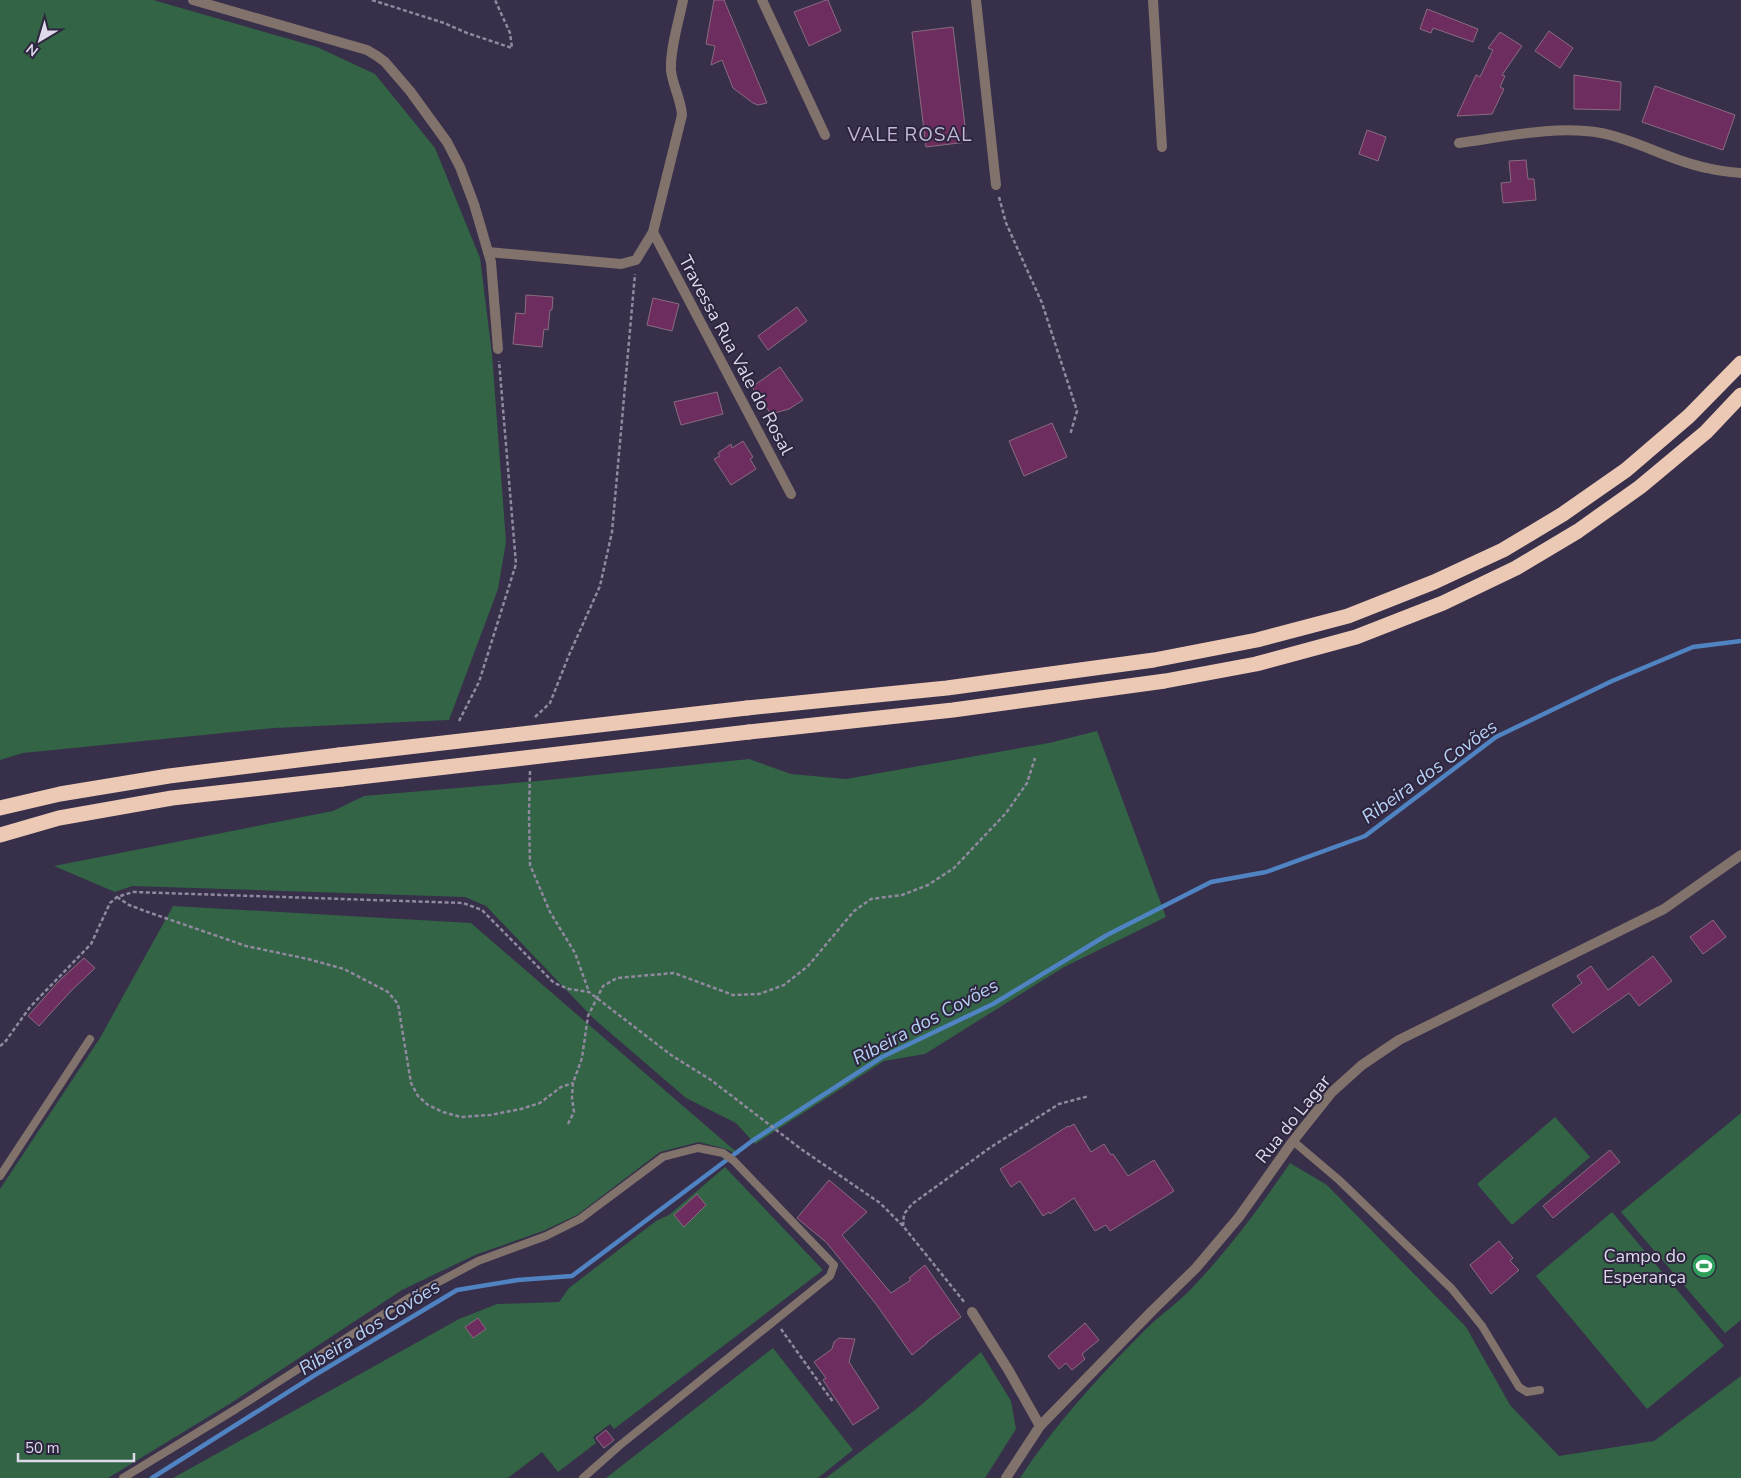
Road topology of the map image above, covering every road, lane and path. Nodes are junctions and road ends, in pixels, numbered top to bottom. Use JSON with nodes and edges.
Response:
{"nodes":[{"id":1,"x":194,"y":0,"type":"edge"},
{"id":2,"x":372,"y":0,"type":"edge"},
{"id":3,"x":495,"y":0,"type":"edge"},
{"id":4,"x":683,"y":0,"type":"edge"},
{"id":5,"x":762,"y":0,"type":"edge"},
{"id":6,"x":976,"y":0,"type":"edge"},
{"id":7,"x":1153,"y":0,"type":"edge"},
{"id":8,"x":825,"y":135,"type":"dead end"},
{"id":9,"x":1459,"y":143,"type":"dead end"},
{"id":10,"x":1162,"y":146,"type":"dead end"},
{"id":11,"x":1741,"y":173,"type":"edge"},
{"id":12,"x":996,"y":185,"type":"joint"},
{"id":13,"x":653,"y":232,"type":"junction"},
{"id":14,"x":488,"y":252,"type":"junction"},
{"id":15,"x":636,"y":260,"type":"junction"},
{"id":16,"x":498,"y":349,"type":"joint"},
{"id":17,"x":1741,"y":364,"type":"edge"},
{"id":18,"x":1741,"y":395,"type":"edge"},
{"id":19,"x":1070,"y":434,"type":"dead end"},
{"id":20,"x":791,"y":494,"type":"dead end"},
{"id":21,"x":532,"y":719,"type":"dead end"},
{"id":22,"x":459,"y":721,"type":"dead end"},
{"id":23,"x":1035,"y":758,"type":"dead end"},
{"id":24,"x":530,"y":766,"type":"dead end"},
{"id":25,"x":0,"y":808,"type":"edge"},
{"id":26,"x":0,"y":835,"type":"edge"},
{"id":27,"x":1741,"y":855,"type":"edge"},
{"id":28,"x":117,"y":897,"type":"junction"},
{"id":29,"x":589,"y":992,"type":"junction"},
{"id":30,"x":597,"y":999,"type":"junction"},
{"id":31,"x":90,"y":1039,"type":"dead end"},
{"id":32,"x":0,"y":1046,"type":"edge"},
{"id":33,"x":573,"y":1083,"type":"junction"},
{"id":34,"x":1089,"y":1096,"type":"dead end"},
{"id":35,"x":568,"y":1124,"type":"dead end"},
{"id":36,"x":1293,"y":1141,"type":"junction"},
{"id":37,"x":0,"y":1176,"type":"edge"},
{"id":38,"x":902,"y":1226,"type":"junction"},
{"id":39,"x":972,"y":1312,"type":"joint"},
{"id":40,"x":775,"y":1320,"type":"junction"},
{"id":41,"x":1540,"y":1390,"type":"dead end"},
{"id":42,"x":833,"y":1402,"type":"dead end"},
{"id":43,"x":1040,"y":1426,"type":"junction"},
{"id":44,"x":123,"y":1478,"type":"edge"},
{"id":45,"x":583,"y":1478,"type":"edge"},
{"id":46,"x":1006,"y":1478,"type":"edge"}],
"edges":[{"from":1,"to":14,"type":"street"},
{"from":2,"to":3,"type":"path"},
{"from":4,"to":13,"type":"street"},
{"from":5,"to":8,"type":"street"},
{"from":6,"to":12,"type":"street"},
{"from":7,"to":10,"type":"street"},
{"from":9,"to":11,"type":"street"},
{"from":12,"to":19,"type":"path"},
{"from":13,"to":15,"type":"street"},
{"from":13,"to":20,"type":"street","name":"Travessa Rua Vale do Rosal"},
{"from":14,"to":15,"type":"street"},
{"from":14,"to":16,"type":"street"},
{"from":15,"to":21,"type":"path"},
{"from":16,"to":22,"type":"path"},
{"from":17,"to":25,"type":"highway","bridge":true},
{"from":18,"to":26,"type":"highway","bridge":true},
{"from":23,"to":30,"type":"path"},
{"from":24,"to":29,"type":"path"},
{"from":27,"to":36,"type":"street","name":"Rua do Lagar"},
{"from":28,"to":29,"type":"path"},
{"from":28,"to":32,"type":"path"},
{"from":28,"to":33,"type":"path"},
{"from":29,"to":30,"type":"path"},
{"from":30,"to":33,"type":"path"},
{"from":30,"to":38,"type":"path"},
{"from":31,"to":37,"type":"lane"},
{"from":33,"to":35,"type":"path"},
{"from":34,"to":38,"type":"path"},
{"from":36,"to":41,"type":"lane"},
{"from":36,"to":43,"type":"street","name":"Rua do Lagar"},
{"from":38,"to":39,"type":"path"},
{"from":39,"to":43,"type":"street"},
{"from":40,"to":42,"type":"path"},
{"from":40,"to":44,"type":"lane"},
{"from":40,"to":45,"type":"lane"},
{"from":43,"to":46,"type":"street","name":"Rua do Lagar"}]}
